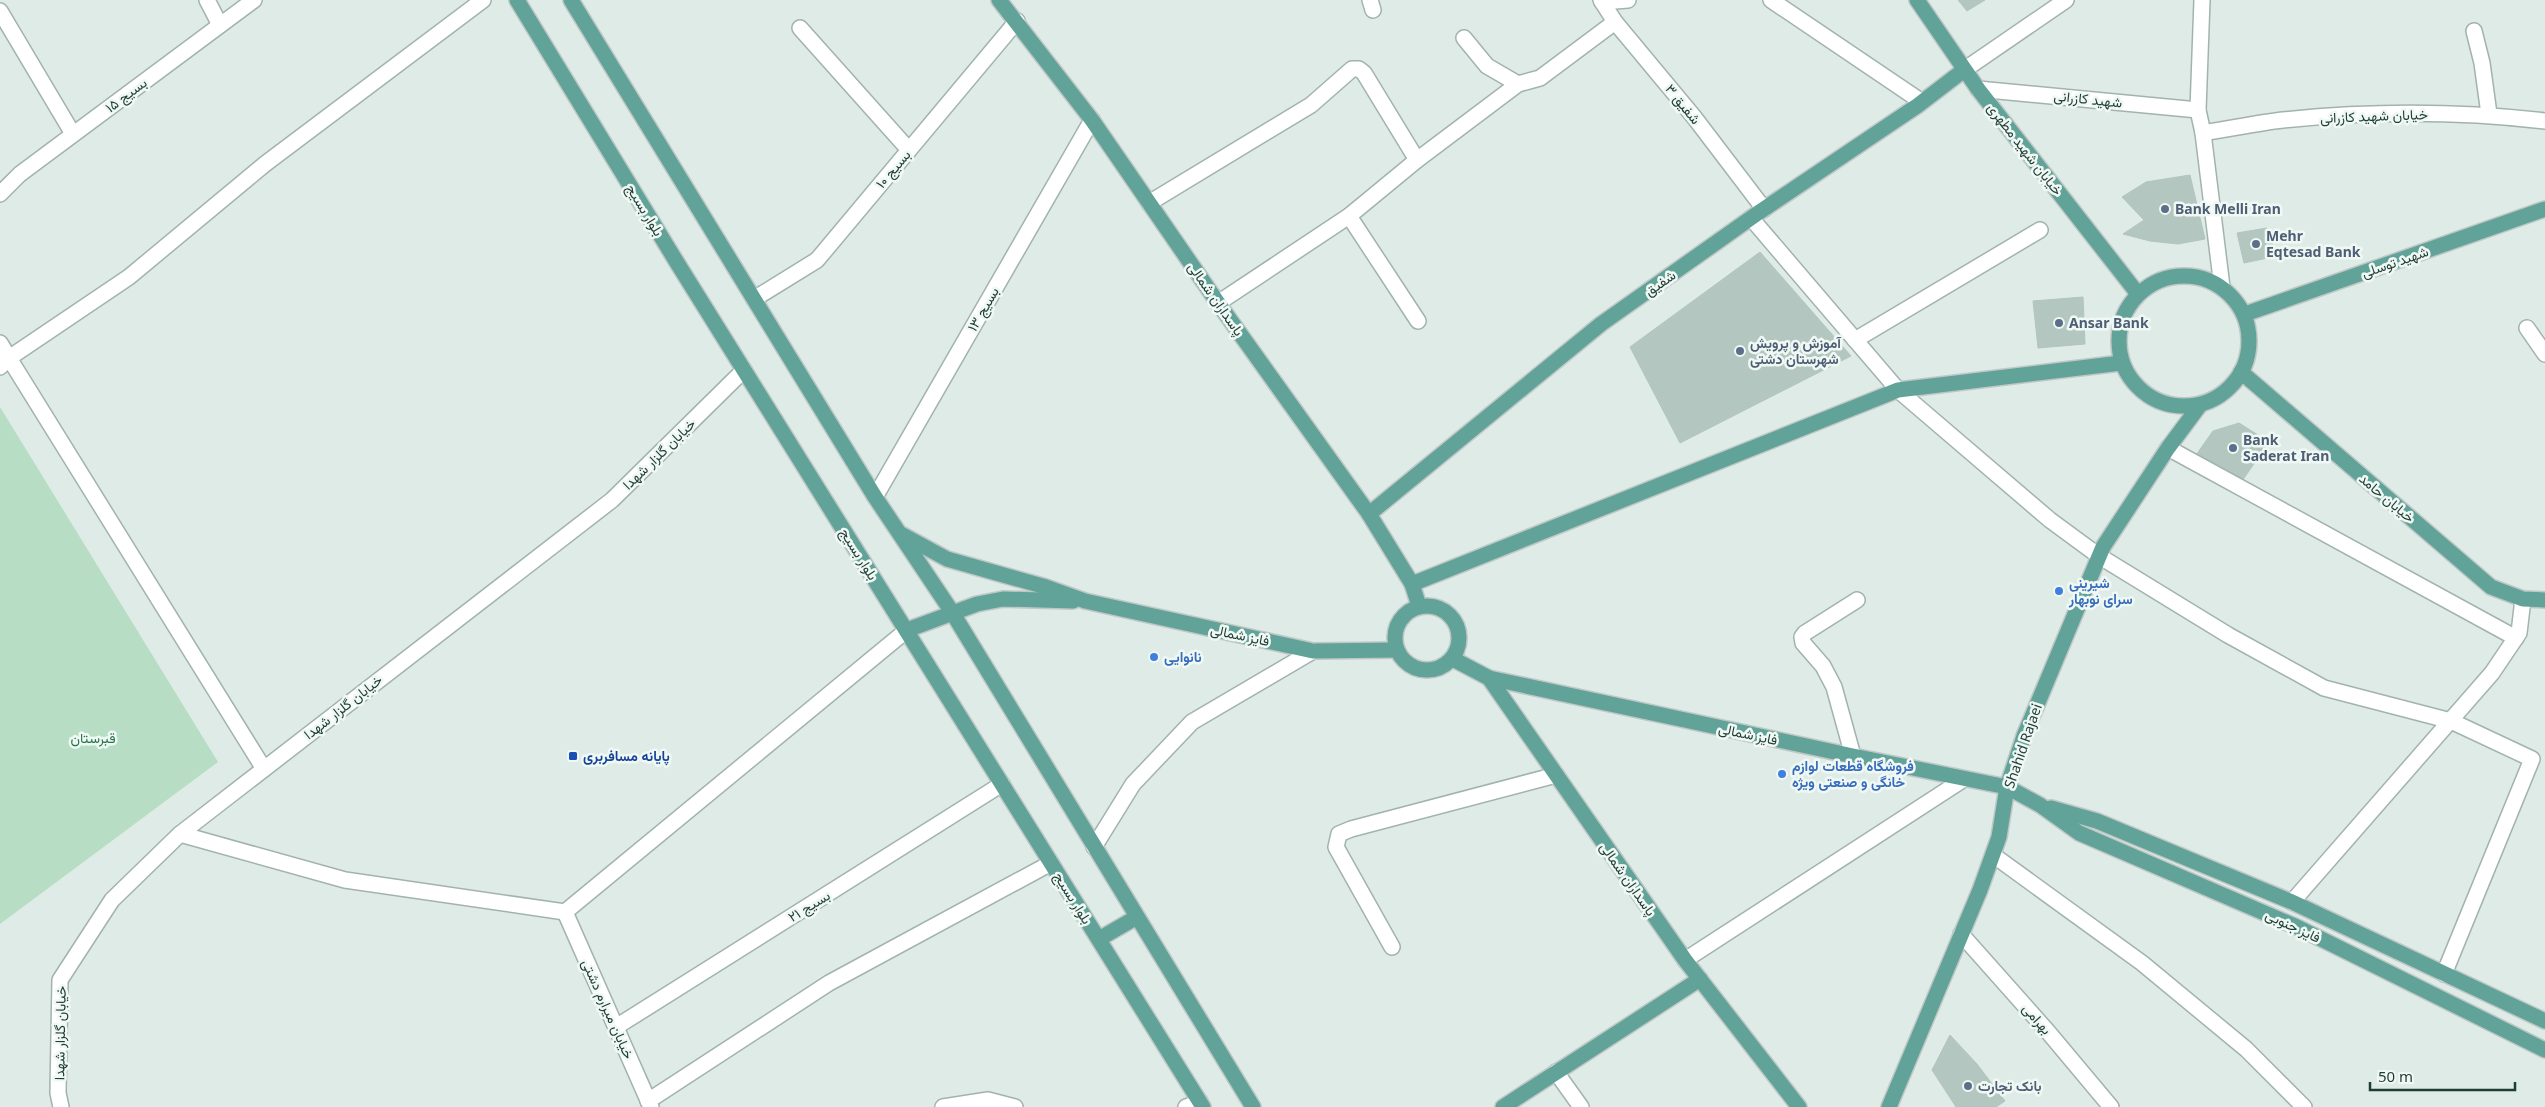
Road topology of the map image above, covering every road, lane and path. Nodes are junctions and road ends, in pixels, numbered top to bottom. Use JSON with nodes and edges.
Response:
{"nodes":[{"id":1,"x":207,"y":0,"type":"edge"},
{"id":2,"x":254,"y":0,"type":"edge"},
{"id":3,"x":484,"y":0,"type":"edge"},
{"id":4,"x":517,"y":0,"type":"edge"},
{"id":5,"x":571,"y":0,"type":"edge"},
{"id":6,"x":999,"y":0,"type":"edge"},
{"id":7,"x":1628,"y":0,"type":"edge"},
{"id":8,"x":1771,"y":0,"type":"edge"},
{"id":9,"x":1917,"y":0,"type":"edge"},
{"id":10,"x":2066,"y":0,"type":"edge"},
{"id":11,"x":2202,"y":0,"type":"edge"},
{"id":12,"x":1601,"y":1,"type":"edge"},
{"id":13,"x":0,"y":11,"type":"edge"},
{"id":14,"x":1017,"y":21,"type":"junction"},
{"id":15,"x":1615,"y":22,"type":"junction"},
{"id":16,"x":220,"y":25,"type":"junction"},
{"id":17,"x":800,"y":28,"type":"dead end"},
{"id":18,"x":2474,"y":31,"type":"dead end"},
{"id":19,"x":1464,"y":38,"type":"dead end"},
{"id":20,"x":1964,"y":70,"type":"junction"},
{"id":21,"x":1518,"y":84,"type":"junction"},
{"id":22,"x":1978,"y":89,"type":"junction"},
{"id":23,"x":1922,"y":102,"type":"junction"},
{"id":24,"x":2198,"y":110,"type":"junction"},
{"id":25,"x":2488,"y":114,"type":"junction"},
{"id":26,"x":1092,"y":120,"type":"junction"},
{"id":27,"x":2545,"y":121,"type":"edge"},
{"id":28,"x":2204,"y":133,"type":"junction"},
{"id":29,"x":73,"y":134,"type":"junction"},
{"id":30,"x":909,"y":150,"type":"junction"},
{"id":31,"x":1417,"y":160,"type":"junction"},
{"id":32,"x":0,"y":194,"type":"edge"},
{"id":33,"x":1149,"y":203,"type":"junction"},
{"id":34,"x":1764,"y":209,"type":"junction"},
{"id":35,"x":2545,"y":209,"type":"edge"},
{"id":36,"x":1349,"y":216,"type":"junction"},
{"id":37,"x":1751,"y":218,"type":"junction"},
{"id":38,"x":2040,"y":230,"type":"dead end"},
{"id":39,"x":2222,"y":287,"type":"junction"},
{"id":40,"x":2138,"y":294,"type":"junction"},
{"id":41,"x":754,"y":299,"type":"junction"},
{"id":42,"x":1218,"y":303,"type":"junction"},
{"id":43,"x":2245,"y":314,"type":"junction"},
{"id":44,"x":1418,"y":320,"type":"dead end"},
{"id":45,"x":2527,"y":328,"type":"dead end"},
{"id":46,"x":1855,"y":340,"type":"junction"},
{"id":47,"x":0,"y":343,"type":"edge"},
{"id":48,"x":2545,"y":354,"type":"edge"},
{"id":49,"x":4,"y":362,"type":"edge"},
{"id":50,"x":2121,"y":363,"type":"junction"},
{"id":51,"x":744,"y":370,"type":"junction"},
{"id":52,"x":2241,"y":372,"type":"junction"},
{"id":53,"x":1898,"y":390,"type":"junction"},
{"id":54,"x":2200,"y":405,"type":"junction"},
{"id":55,"x":2168,"y":448,"type":"junction"},
{"id":56,"x":875,"y":497,"type":"junction"},
{"id":57,"x":1369,"y":514,"type":"junction"},
{"id":58,"x":896,"y":530,"type":"junction"},
{"id":59,"x":2099,"y":556,"type":"junction"},
{"id":60,"x":1412,"y":584,"type":"junction"},
{"id":61,"x":2523,"y":599,"type":"junction"},
{"id":62,"x":1857,"y":600,"type":"dead end"},
{"id":63,"x":2545,"y":600,"type":"edge"},
{"id":64,"x":1085,"y":602,"type":"junction"},
{"id":65,"x":1419,"y":606,"type":"junction"},
{"id":66,"x":952,"y":612,"type":"junction"},
{"id":67,"x":907,"y":630,"type":"junction"},
{"id":68,"x":2516,"y":638,"type":"junction"},
{"id":69,"x":1396,"y":650,"type":"junction"},
{"id":70,"x":1313,"y":651,"type":"junction"},
{"id":71,"x":1453,"y":659,"type":"junction"},
{"id":72,"x":1489,"y":678,"type":"junction"},
{"id":73,"x":2451,"y":721,"type":"junction"},
{"id":74,"x":1853,"y":756,"type":"junction"},
{"id":75,"x":2539,"y":762,"type":"edge"},
{"id":76,"x":264,"y":769,"type":"junction"},
{"id":77,"x":1556,"y":775,"type":"junction"},
{"id":78,"x":1964,"y":779,"type":"junction"},
{"id":79,"x":1002,"y":784,"type":"junction"},
{"id":80,"x":2007,"y":787,"type":"junction"},
{"id":81,"x":2040,"y":804,"type":"junction"},
{"id":82,"x":180,"y":834,"type":"junction"},
{"id":83,"x":1094,"y":848,"type":"junction"},
{"id":84,"x":1993,"y":855,"type":"junction"},
{"id":85,"x":1051,"y":862,"type":"junction"},
{"id":86,"x":2292,"y":902,"type":"junction"},
{"id":87,"x":565,"y":912,"type":"junction"},
{"id":88,"x":1137,"y":917,"type":"junction"},
{"id":89,"x":1961,"y":934,"type":"junction"},
{"id":90,"x":1099,"y":939,"type":"junction"},
{"id":91,"x":1392,"y":947,"type":"dead end"},
{"id":92,"x":1685,"y":960,"type":"junction"},
{"id":93,"x":2444,"y":974,"type":"junction"},
{"id":94,"x":1700,"y":979,"type":"junction"},
{"id":95,"x":2545,"y":1021,"type":"edge"},
{"id":96,"x":616,"y":1027,"type":"junction"},
{"id":97,"x":2545,"y":1050,"type":"edge"},
{"id":98,"x":1556,"y":1072,"type":"junction"},
{"id":99,"x":650,"y":1104,"type":"edge"},
{"id":100,"x":1197,"y":1105,"type":"edge"},
{"id":101,"x":61,"y":1107,"type":"edge"},
{"id":102,"x":943,"y":1107,"type":"edge"},
{"id":103,"x":1015,"y":1107,"type":"edge"},
{"id":104,"x":1252,"y":1107,"type":"edge"},
{"id":105,"x":1503,"y":1107,"type":"edge"},
{"id":106,"x":1581,"y":1107,"type":"edge"},
{"id":107,"x":1799,"y":1107,"type":"edge"},
{"id":108,"x":1889,"y":1107,"type":"edge"},
{"id":109,"x":2111,"y":1107,"type":"edge"},
{"id":110,"x":2304,"y":1107,"type":"edge"}],
"edges":[{"from":1,"to":16,"type":"street"},
{"from":2,"to":16,"type":"street","name":"بسیج ۱۵"},
{"from":3,"to":49,"type":"street"},
{"from":4,"to":51,"type":"main road","name":"بلوار بسیج"},
{"from":5,"to":41,"type":"main road"},
{"from":6,"to":14,"type":"main road","name":"پاسداران شمالی"},
{"from":7,"to":12,"type":"street"},
{"from":8,"to":23,"type":"street"},
{"from":9,"to":20,"type":"main road","name":"خیابان شهید مطهری"},
{"from":10,"to":20,"type":"street"},
{"from":11,"to":24,"type":"street"},
{"from":12,"to":15,"type":"street","name":"شفیق ۳"},
{"from":13,"to":29,"type":"street"},
{"from":14,"to":26,"type":"main road","name":"پاسداران شمالی"},
{"from":14,"to":30,"type":"street","name":"بسیج ۱۰"},
{"from":15,"to":21,"type":"street"},
{"from":15,"to":34,"type":"street","name":"شفیق ۳"},
{"from":16,"to":29,"type":"street","name":"بسیج ۱۵"},
{"from":17,"to":30,"type":"street"},
{"from":18,"to":25,"type":"street"},
{"from":19,"to":21,"type":"street"},
{"from":20,"to":22,"type":"main road","name":"خیابان شهید مطهری"},
{"from":20,"to":23,"type":"main road","name":"شفیق"},
{"from":21,"to":31,"type":"street"},
{"from":22,"to":24,"type":"street","name":"شهید کازرانی"},
{"from":22,"to":40,"type":"main road","name":"خیابان شهید مطهری"},
{"from":23,"to":34,"type":"main road","name":"شفیق"},
{"from":24,"to":28,"type":"street"},
{"from":25,"to":27,"type":"street","name":"خیابان شهید کازرانی"},
{"from":25,"to":28,"type":"street","name":"خیابان شهید کازرانی"},
{"from":26,"to":33,"type":"main road","name":"پاسداران شمالی"},
{"from":26,"to":56,"type":"street","name":"بسیج ۱۳"},
{"from":28,"to":39,"type":"street"},
{"from":29,"to":32,"type":"street","name":"بسیج ۱۵"},
{"from":30,"to":41,"type":"street","name":"بسیج ۱۰"},
{"from":31,"to":33,"type":"street"},
{"from":31,"to":36,"type":"street"},
{"from":33,"to":42,"type":"main road","name":"پاسداران شمالی"},
{"from":34,"to":37,"type":"main road","name":"شفیق"},
{"from":35,"to":43,"type":"main road","name":"شهید توسلی"},
{"from":36,"to":42,"type":"street"},
{"from":36,"to":44,"type":"street"},
{"from":37,"to":46,"type":"street"},
{"from":37,"to":57,"type":"main road","name":"شفیق"},
{"from":38,"to":46,"type":"street"},
{"from":39,"to":40,"type":"main road"},
{"from":39,"to":43,"type":"main road"},
{"from":40,"to":50,"type":"main road"},
{"from":41,"to":56,"type":"main road"},
{"from":42,"to":57,"type":"main road","name":"پاسداران شمالی"},
{"from":43,"to":52,"type":"main road"},
{"from":45,"to":48,"type":"street"},
{"from":46,"to":53,"type":"street"},
{"from":47,"to":49,"type":"street"},
{"from":49,"to":76,"type":"street"},
{"from":50,"to":53,"type":"main road"},
{"from":50,"to":54,"type":"main road"},
{"from":51,"to":67,"type":"main road","name":"بلوار بسیج"},
{"from":51,"to":76,"type":"street","name":"خیابان گلزار شهدا"},
{"from":52,"to":54,"type":"main road"},
{"from":52,"to":61,"type":"main road","name":"خیابان حامد"},
{"from":53,"to":59,"type":"street"},
{"from":53,"to":60,"type":"main road"},
{"from":54,"to":55,"type":"main road","name":"Shahid Rajaei"},
{"from":55,"to":59,"type":"main road","name":"Shahid Rajaei"},
{"from":55,"to":68,"type":"street"},
{"from":56,"to":58,"type":"main road"},
{"from":57,"to":60,"type":"main road","name":"پاسداران شمالی"},
{"from":58,"to":64,"type":"main road","name":"فایز شمالی"},
{"from":58,"to":66,"type":"main road"},
{"from":59,"to":73,"type":"street"},
{"from":59,"to":80,"type":"main road","name":"Shahid Rajaei"},
{"from":60,"to":65,"type":"main road","name":"پاسداران شمالی"},
{"from":61,"to":63,"type":"main road","name":"خیابان حامد"},
{"from":61,"to":68,"type":"street"},
{"from":62,"to":74,"type":"street"},
{"from":64,"to":66,"type":"main road","name":"فایز شمالی"},
{"from":64,"to":70,"type":"main road","name":"فایز شمالی"},
{"from":65,"to":69,"type":"main road"},
{"from":65,"to":71,"type":"main road"},
{"from":66,"to":67,"type":"main road","name":"فایز شمالی"},
{"from":66,"to":83,"type":"main road"},
{"from":67,"to":79,"type":"main road","name":"بلوار بسیج"},
{"from":67,"to":87,"type":"street"},
{"from":68,"to":73,"type":"street"},
{"from":69,"to":70,"type":"main road","name":"فایز شمالی"},
{"from":69,"to":71,"type":"main road"},
{"from":70,"to":83,"type":"street"},
{"from":71,"to":72,"type":"main road","name":"پاسداران شمالی"},
{"from":72,"to":74,"type":"main road","name":"فایز شمالی"},
{"from":72,"to":77,"type":"main road","name":"پاسداران شمالی"},
{"from":73,"to":75,"type":"street"},
{"from":73,"to":86,"type":"street"},
{"from":74,"to":78,"type":"main road","name":"فایز شمالی"},
{"from":75,"to":93,"type":"street"},
{"from":76,"to":82,"type":"street","name":"خیابان گلزار شهدا"},
{"from":77,"to":91,"type":"street"},
{"from":77,"to":92,"type":"main road","name":"پاسداران شمالی"},
{"from":78,"to":80,"type":"main road","name":"فایز شمالی"},
{"from":78,"to":92,"type":"street"},
{"from":79,"to":85,"type":"main road","name":"بلوار بسیج"},
{"from":79,"to":96,"type":"street","name":"بسیج ۲۱"},
{"from":80,"to":81,"type":"main road","name":"فایز جنوبی"},
{"from":80,"to":84,"type":"main road","name":"Shahid Rajaei"},
{"from":81,"to":86,"type":"main road","name":"فایز جنوبی"},
{"from":81,"to":97,"type":"main road","name":"فایز جنوبی"},
{"from":82,"to":87,"type":"street"},
{"from":82,"to":101,"type":"street","name":"خیابان گلزار شهدا"},
{"from":83,"to":88,"type":"main road"},
{"from":84,"to":89,"type":"main road","name":"Shahid Rajaei"},
{"from":84,"to":110,"type":"street"},
{"from":85,"to":90,"type":"main road","name":"بلوار بسیج"},
{"from":85,"to":99,"type":"street"},
{"from":86,"to":93,"type":"main road","name":"فایز جنوبی"},
{"from":87,"to":96,"type":"street","name":"خیابان میرارم دشتی"},
{"from":88,"to":90,"type":"main road"},
{"from":88,"to":104,"type":"main road"},
{"from":89,"to":108,"type":"main road","name":"Shahid Rajaei"},
{"from":89,"to":109,"type":"street","name":"بهرامی"},
{"from":90,"to":100,"type":"main road","name":"بلوار بسیج"},
{"from":92,"to":94,"type":"main road","name":"پاسداران شمالی"},
{"from":93,"to":95,"type":"main road","name":"فایز جنوبی"},
{"from":94,"to":98,"type":"main road"},
{"from":94,"to":107,"type":"main road","name":"پاسداران شمالی"},
{"from":96,"to":99,"type":"street","name":"خیابان میرارم دشتی"},
{"from":98,"to":105,"type":"main road"},
{"from":98,"to":106,"type":"street"},
{"from":102,"to":103,"type":"street"}]}
